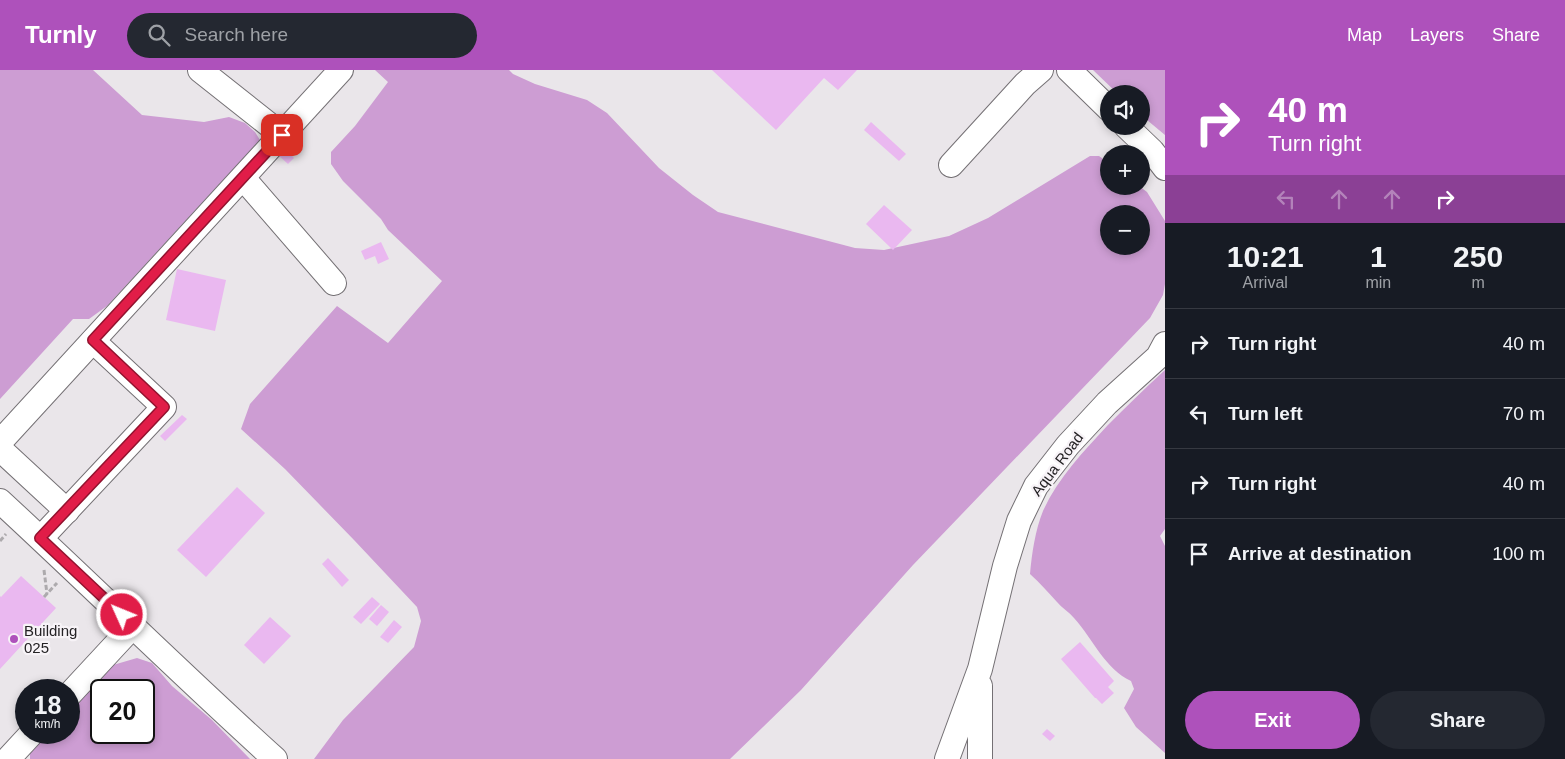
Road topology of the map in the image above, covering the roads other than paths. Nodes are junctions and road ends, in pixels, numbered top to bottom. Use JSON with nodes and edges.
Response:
{"nodes":[{"id":1,"x":200,"y":70,"type":"edge"},
{"id":2,"x":342,"y":70,"type":"edge"},
{"id":3,"x":1041,"y":70,"type":"edge"},
{"id":4,"x":1068,"y":70,"type":"edge"},
{"id":5,"x":1100,"y":100,"type":"edge"},
{"id":6,"x":282,"y":135,"type":"junction"},
{"id":7,"x":1135,"y":135,"type":"edge"},
{"id":8,"x":951,"y":165,"type":"dead end"},
{"id":9,"x":1165,"y":168,"type":"edge"},
{"id":10,"x":243,"y":178,"type":"junction"},
{"id":11,"x":334,"y":283,"type":"dead end"},
{"id":12,"x":93,"y":340,"type":"junction"},
{"id":13,"x":1165,"y":344,"type":"edge"},
{"id":14,"x":0,"y":442,"type":"edge"},
{"id":15,"x":0,"y":449,"type":"edge"},
{"id":16,"x":0,"y":501,"type":"edge"},
{"id":17,"x":67,"y":511,"type":"junction"},
{"id":18,"x":40,"y":538,"type":"junction"},
{"id":19,"x":133,"y":626,"type":"junction"},
{"id":20,"x":980,"y":669,"type":"junction"},
{"id":21,"x":80,"y":683,"type":"edge"},
{"id":22,"x":22,"y":744,"type":"edge"},
{"id":23,"x":948,"y":755,"type":"edge"},
{"id":24,"x":8,"y":759,"type":"edge"},
{"id":25,"x":276,"y":759,"type":"edge"},
{"id":26,"x":975,"y":759,"type":"edge"},
{"id":27,"x":980,"y":759,"type":"edge"}],
"edges":[{"from":1,"to":6,"type":"street"},
{"from":2,"to":6,"type":"street"},
{"from":3,"to":8,"type":"street"},
{"from":4,"to":5,"type":"street"},
{"from":6,"to":10,"type":"street"},
{"from":7,"to":9,"type":"street"},
{"from":10,"to":11,"type":"street"},
{"from":10,"to":12,"type":"street"},
{"from":12,"to":14,"type":"street"},
{"from":12,"to":17,"type":"street"},
{"from":13,"to":20,"type":"street","name":"Aqua Road"},
{"from":15,"to":17,"type":"street"},
{"from":16,"to":18,"type":"street"},
{"from":17,"to":18,"type":"street"},
{"from":18,"to":19,"type":"street"},
{"from":19,"to":21,"type":"street"},
{"from":19,"to":25,"type":"street"},
{"from":20,"to":23,"type":"street","name":"Aqua Road"},
{"from":20,"to":27,"type":"street","name":"Aqua Road"},
{"from":22,"to":24,"type":"street"},
{"from":23,"to":26,"type":"street"}]}
